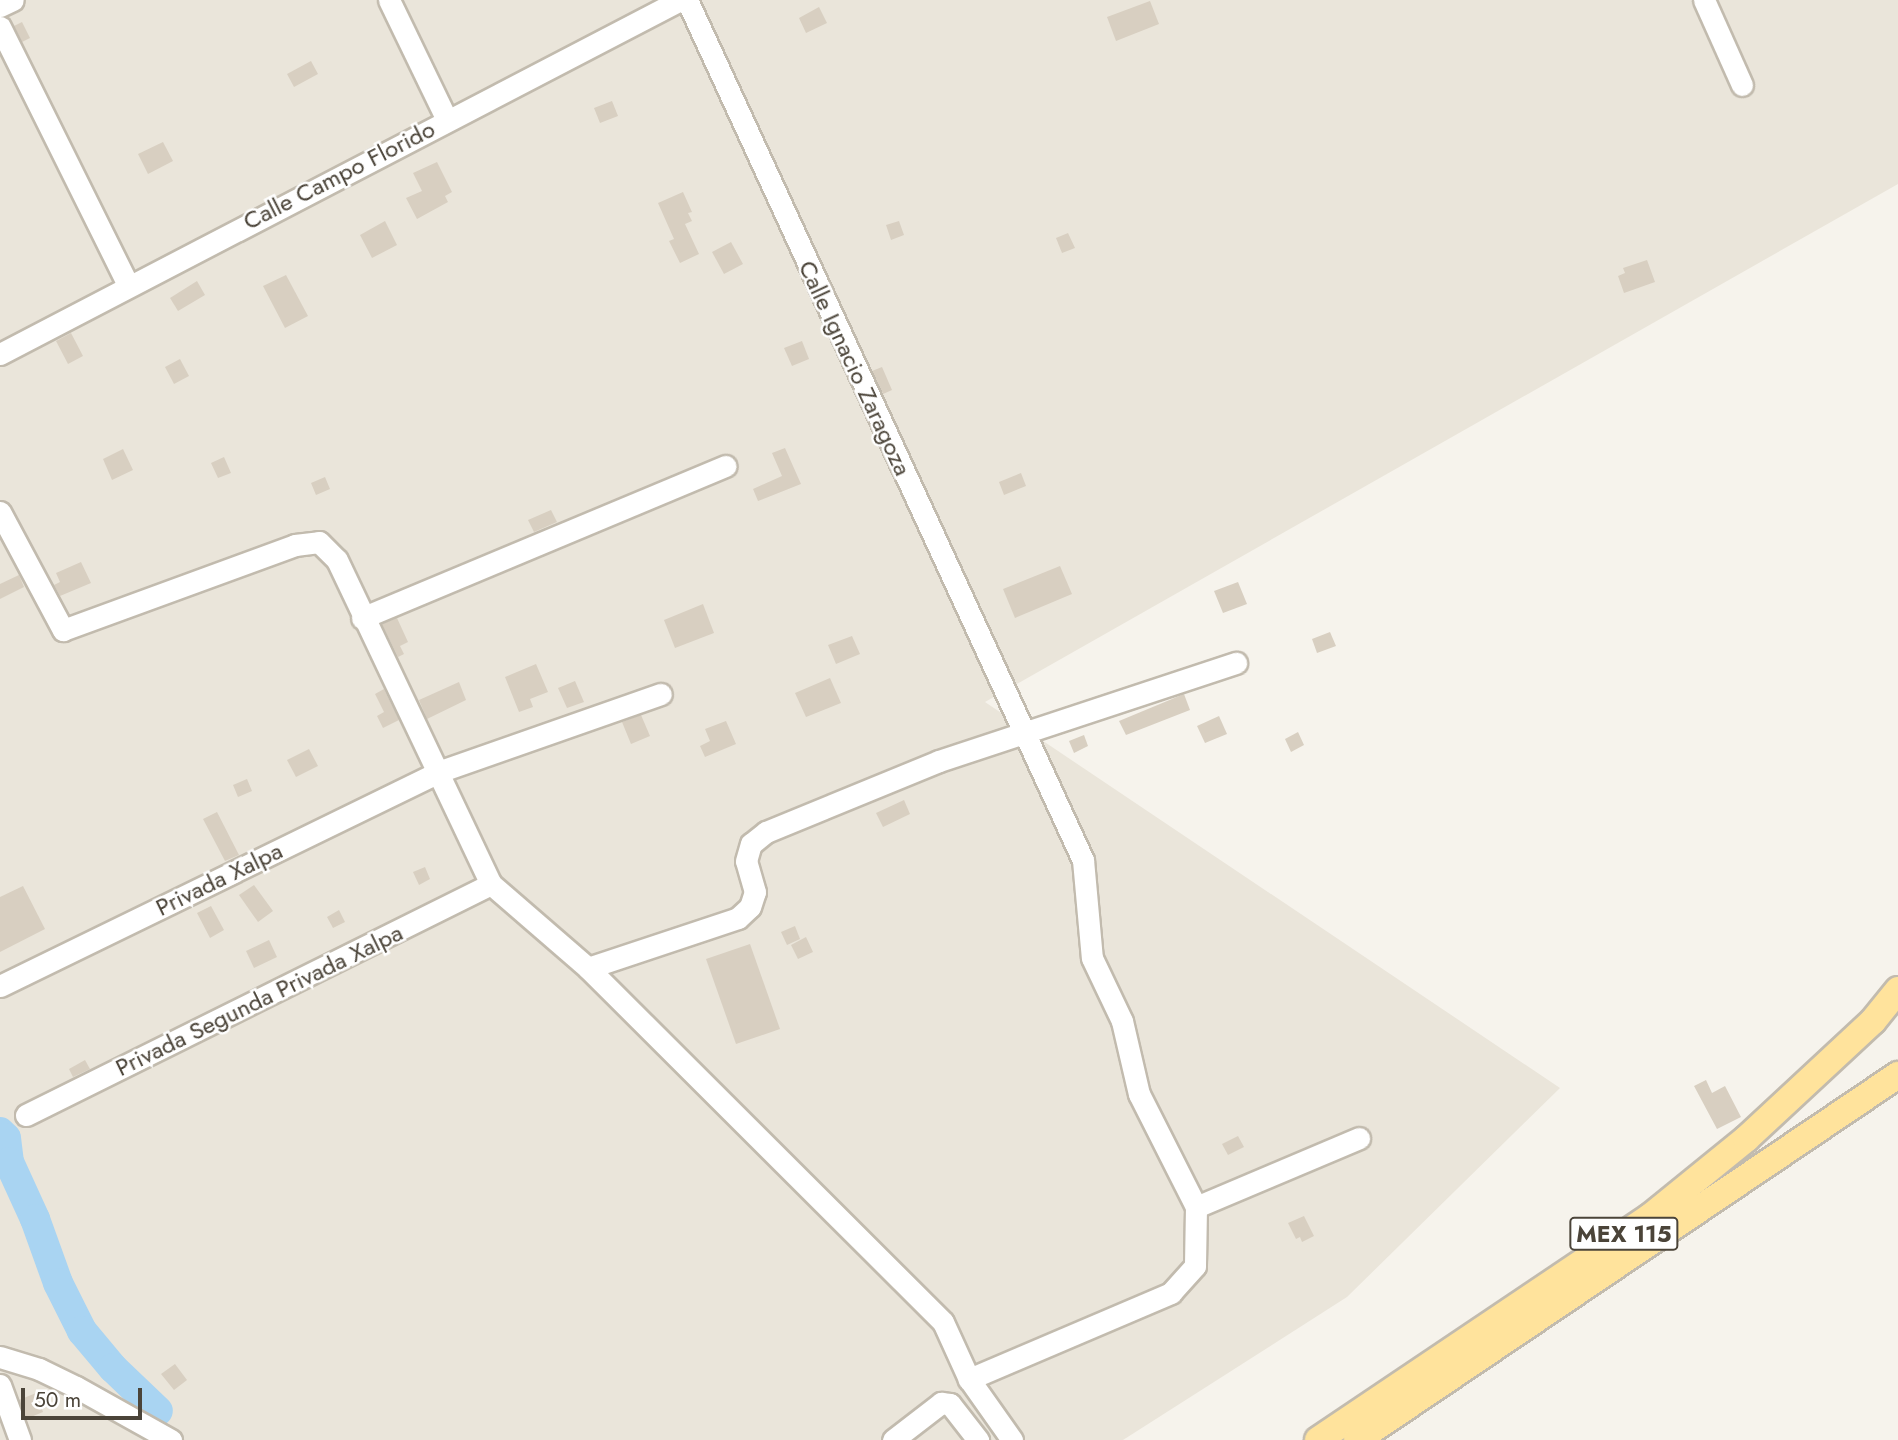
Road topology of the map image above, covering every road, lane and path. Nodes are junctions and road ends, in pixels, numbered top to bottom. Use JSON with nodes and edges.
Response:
{"nodes":[{"id":1,"x":13,"y":0,"type":"edge"},
{"id":2,"x":389,"y":0,"type":"edge"},
{"id":3,"x":680,"y":0,"type":"edge"},
{"id":4,"x":687,"y":0,"type":"edge"},
{"id":5,"x":1704,"y":0,"type":"edge"},
{"id":6,"x":0,"y":6,"type":"edge"},
{"id":7,"x":0,"y":27,"type":"edge"},
{"id":8,"x":1742,"y":85,"type":"dead end"},
{"id":9,"x":447,"y":120,"type":"junction"},
{"id":10,"x":128,"y":285,"type":"junction"},
{"id":11,"x":0,"y":354,"type":"edge"},
{"id":12,"x":726,"y":466,"type":"dead end"},
{"id":13,"x":0,"y":512,"type":"edge"},
{"id":14,"x":362,"y":618,"type":"junction"},
{"id":15,"x":1236,"y":663,"type":"dead end"},
{"id":16,"x":661,"y":694,"type":"dead end"},
{"id":17,"x":1024,"y":735,"type":"junction"},
{"id":18,"x":438,"y":772,"type":"junction"},
{"id":19,"x":491,"y":884,"type":"junction"},
{"id":20,"x":588,"y":968,"type":"junction"},
{"id":21,"x":0,"y":986,"type":"edge"},
{"id":22,"x":1898,"y":990,"type":"edge"},
{"id":23,"x":1898,"y":1075,"type":"edge"},
{"id":24,"x":26,"y":1115,"type":"dead end"},
{"id":25,"x":1359,"y":1138,"type":"dead end"},
{"id":26,"x":1196,"y":1207,"type":"junction"},
{"id":27,"x":0,"y":1357,"type":"edge"},
{"id":28,"x":969,"y":1378,"type":"junction"},
{"id":29,"x":0,"y":1385,"type":"edge"},
{"id":30,"x":20,"y":1440,"type":"edge"},
{"id":31,"x":171,"y":1440,"type":"edge"},
{"id":32,"x":893,"y":1440,"type":"edge"},
{"id":33,"x":978,"y":1440,"type":"edge"},
{"id":34,"x":1012,"y":1440,"type":"edge"},
{"id":35,"x":1318,"y":1440,"type":"edge"},
{"id":36,"x":1357,"y":1440,"type":"edge"}],
"edges":[{"from":1,"to":6,"type":"street"},
{"from":2,"to":9,"type":"street"},
{"from":3,"to":9,"type":"street","name":"Calle Campo Florido"},
{"from":4,"to":17,"type":"street","name":"Calle Ignacio Zaragoza"},
{"from":5,"to":8,"type":"street"},
{"from":7,"to":10,"type":"street"},
{"from":9,"to":10,"type":"street","name":"Calle Campo Florido"},
{"from":10,"to":11,"type":"street","name":"Calle Campo Florido"},
{"from":12,"to":14,"type":"street"},
{"from":13,"to":14,"type":"street"},
{"from":14,"to":18,"type":"street"},
{"from":15,"to":17,"type":"street"},
{"from":16,"to":18,"type":"street","name":"Privada Xalpa"},
{"from":17,"to":20,"type":"street"},
{"from":17,"to":26,"type":"street","name":"Calle Ignacio Zaragoza"},
{"from":18,"to":19,"type":"street"},
{"from":18,"to":21,"type":"street","name":"Privada Xalpa"},
{"from":19,"to":20,"type":"street"},
{"from":19,"to":24,"type":"street","name":"Privada Segunda Privada Xalpa"},
{"from":20,"to":28,"type":"street"},
{"from":22,"to":35,"type":"main road","number":"MEX 115"},
{"from":23,"to":36,"type":"main road","number":"MEX 115"},
{"from":25,"to":26,"type":"street"},
{"from":26,"to":28,"type":"street"},
{"from":27,"to":31,"type":"street"},
{"from":28,"to":34,"type":"street"},
{"from":29,"to":30,"type":"street"},
{"from":32,"to":33,"type":"street"}]}
